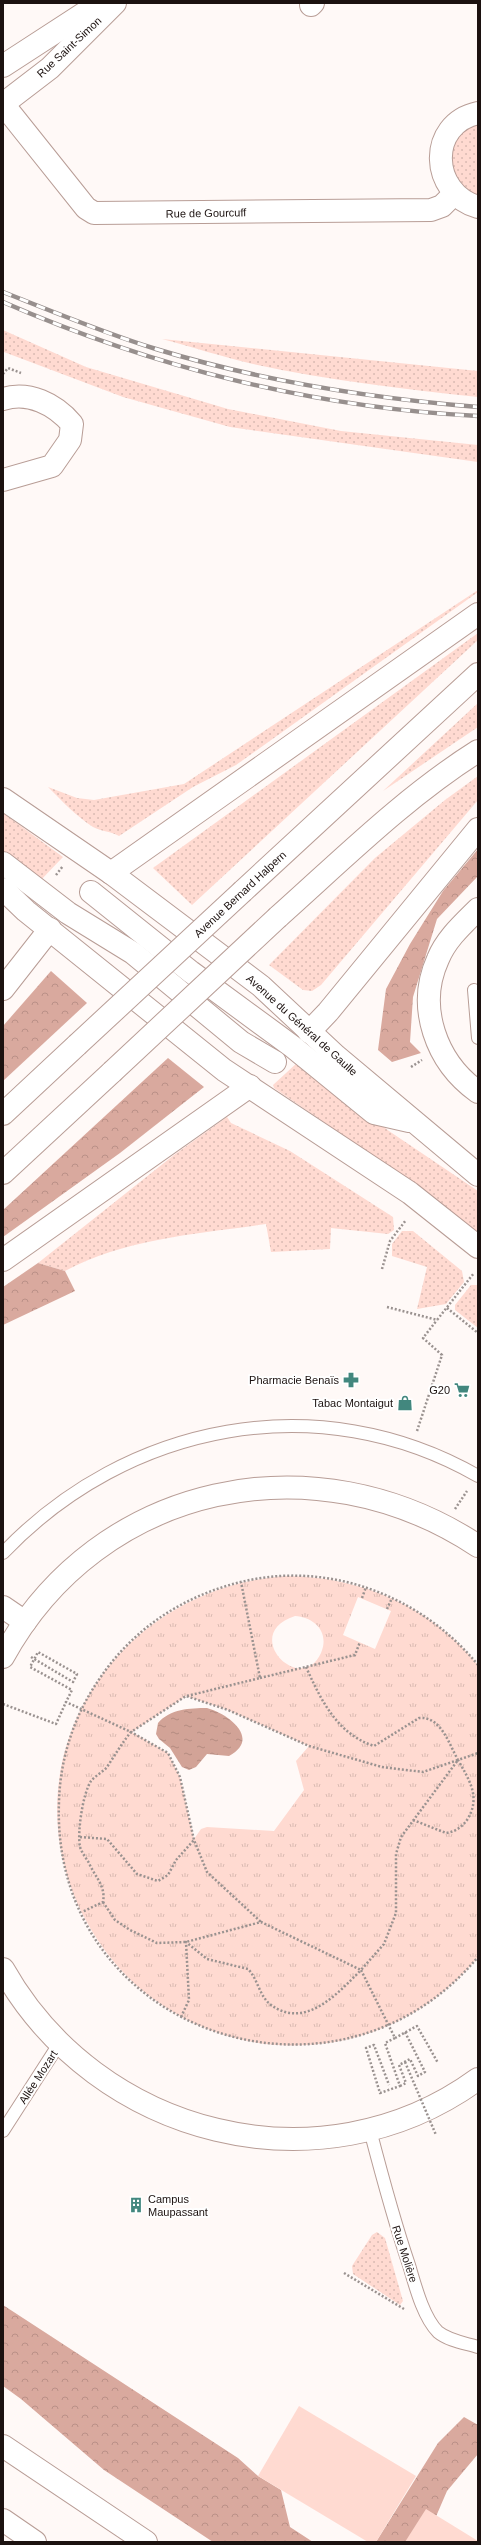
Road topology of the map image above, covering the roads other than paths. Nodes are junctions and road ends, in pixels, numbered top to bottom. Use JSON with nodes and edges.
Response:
{"nodes":[{"id":1,"x":100,"y":3,"type":"edge"},
{"id":2,"x":115,"y":3,"type":"edge"},
{"id":3,"x":3,"y":66,"type":"edge"},
{"id":4,"x":3,"y":104,"type":"edge"},
{"id":5,"x":478,"y":113,"type":"edge"},
{"id":6,"x":454,"y":194,"type":"junction"},
{"id":7,"x":478,"y":207,"type":"edge"},
{"id":8,"x":3,"y":399,"type":"edge"},
{"id":9,"x":3,"y":480,"type":"edge"},
{"id":10,"x":478,"y":614,"type":"edge"},
{"id":11,"x":478,"y":674,"type":"edge"},
{"id":12,"x":478,"y":751,"type":"edge"},
{"id":13,"x":3,"y":799,"type":"edge"},
{"id":14,"x":478,"y":829,"type":"edge"},
{"id":15,"x":3,"y":863,"type":"edge"},
{"id":16,"x":111,"y":873,"type":"junction"},
{"id":17,"x":3,"y":889,"type":"edge"},
{"id":18,"x":91,"y":892,"type":"junction"},
{"id":19,"x":478,"y":909,"type":"edge"},
{"id":20,"x":68,"y":912,"type":"junction"},
{"id":21,"x":50,"y":929,"type":"junction"},
{"id":22,"x":3,"y":988,"type":"edge"},
{"id":23,"x":474,"y":990,"type":"dead end"},
{"id":24,"x":309,"y":1032,"type":"junction"},
{"id":25,"x":478,"y":1038,"type":"edge"},
{"id":26,"x":293,"y":1047,"type":"junction"},
{"id":27,"x":275,"y":1062,"type":"junction"},
{"id":28,"x":250,"y":1086,"type":"junction"},
{"id":29,"x":476,"y":1086,"type":"edge"},
{"id":30,"x":3,"y":1114,"type":"edge"},
{"id":31,"x":412,"y":1121,"type":"junction"},
{"id":32,"x":3,"y":1173,"type":"edge"},
{"id":33,"x":478,"y":1175,"type":"edge"},
{"id":34,"x":478,"y":1247,"type":"edge"},
{"id":35,"x":3,"y":1260,"type":"edge"},
{"id":36,"x":478,"y":1476,"type":"edge"},
{"id":37,"x":475,"y":1537,"type":"edge"},
{"id":38,"x":3,"y":1553,"type":"edge"},
{"id":39,"x":3,"y":1607,"type":"edge"},
{"id":40,"x":24,"y":1622,"type":"junction"},
{"id":41,"x":3,"y":1657,"type":"edge"},
{"id":42,"x":3,"y":1969,"type":"edge"},
{"id":43,"x":60,"y":2044,"type":"junction"},
{"id":44,"x":477,"y":2082,"type":"edge"},
{"id":45,"x":370,"y":2130,"type":"junction"},
{"id":46,"x":3,"y":2131,"type":"edge"},
{"id":47,"x":478,"y":2347,"type":"edge"},
{"id":48,"x":3,"y":2446,"type":"edge"},
{"id":49,"x":3,"y":2520,"type":"edge"},
{"id":50,"x":35,"y":2542,"type":"edge"},
{"id":51,"x":146,"y":2542,"type":"edge"}],
"edges":[{"from":1,"to":3,"type":"main road","name":"Rue Saint-Simon"},
{"from":2,"to":4,"type":"main road","name":"Rue Saint-Simon"},
{"from":4,"to":6,"type":"main road","name":"Rue de Gourcuff"},
{"from":5,"to":6,"type":"main road"},
{"from":6,"to":7,"type":"main road"},
{"from":8,"to":9,"type":"main road"},
{"from":10,"to":16,"type":"main road"},
{"from":11,"to":30,"type":"main road","name":"Avenue Bernard Halpern","bridge":true},
{"from":12,"to":32,"type":"main road","bridge":true},
{"from":13,"to":16,"type":"main road","name":"Avenue du Général de Gaulle"},
{"from":14,"to":24,"type":"main road"},
{"from":15,"to":20,"type":"main road"},
{"from":16,"to":18,"type":"main road"},
{"from":16,"to":24,"type":"main road","name":"Avenue du Général de Gaulle"},
{"from":17,"to":21,"type":"main road"},
{"from":18,"to":20,"type":"main road"},
{"from":18,"to":26,"type":"main road"},
{"from":19,"to":29,"type":"main road"},
{"from":20,"to":21,"type":"main road"},
{"from":20,"to":27,"type":"main road"},
{"from":21,"to":22,"type":"main road"},
{"from":21,"to":28,"type":"main road"},
{"from":23,"to":25,"type":"lane"},
{"from":24,"to":26,"type":"main road"},
{"from":24,"to":31,"type":"main road","name":"Avenue du Général de Gaulle"},
{"from":26,"to":27,"type":"main road"},
{"from":26,"to":31,"type":"main road"},
{"from":27,"to":28,"type":"main road"},
{"from":28,"to":34,"type":"main road"},
{"from":28,"to":35,"type":"main road"},
{"from":31,"to":33,"type":"main road","name":"Avenue du Général de Gaulle"},
{"from":36,"to":38,"type":"lane"},
{"from":37,"to":40,"type":"main road"},
{"from":39,"to":40,"type":"main road"},
{"from":40,"to":41,"type":"main road"},
{"from":42,"to":43,"type":"main road"},
{"from":43,"to":45,"type":"main road"},
{"from":43,"to":46,"type":"lane","name":"Allée Mozart"},
{"from":44,"to":45,"type":"main road"},
{"from":45,"to":47,"type":"lane","name":"Rue Molière"},
{"from":48,"to":51,"type":"main road"},
{"from":49,"to":50,"type":"main road"}]}
